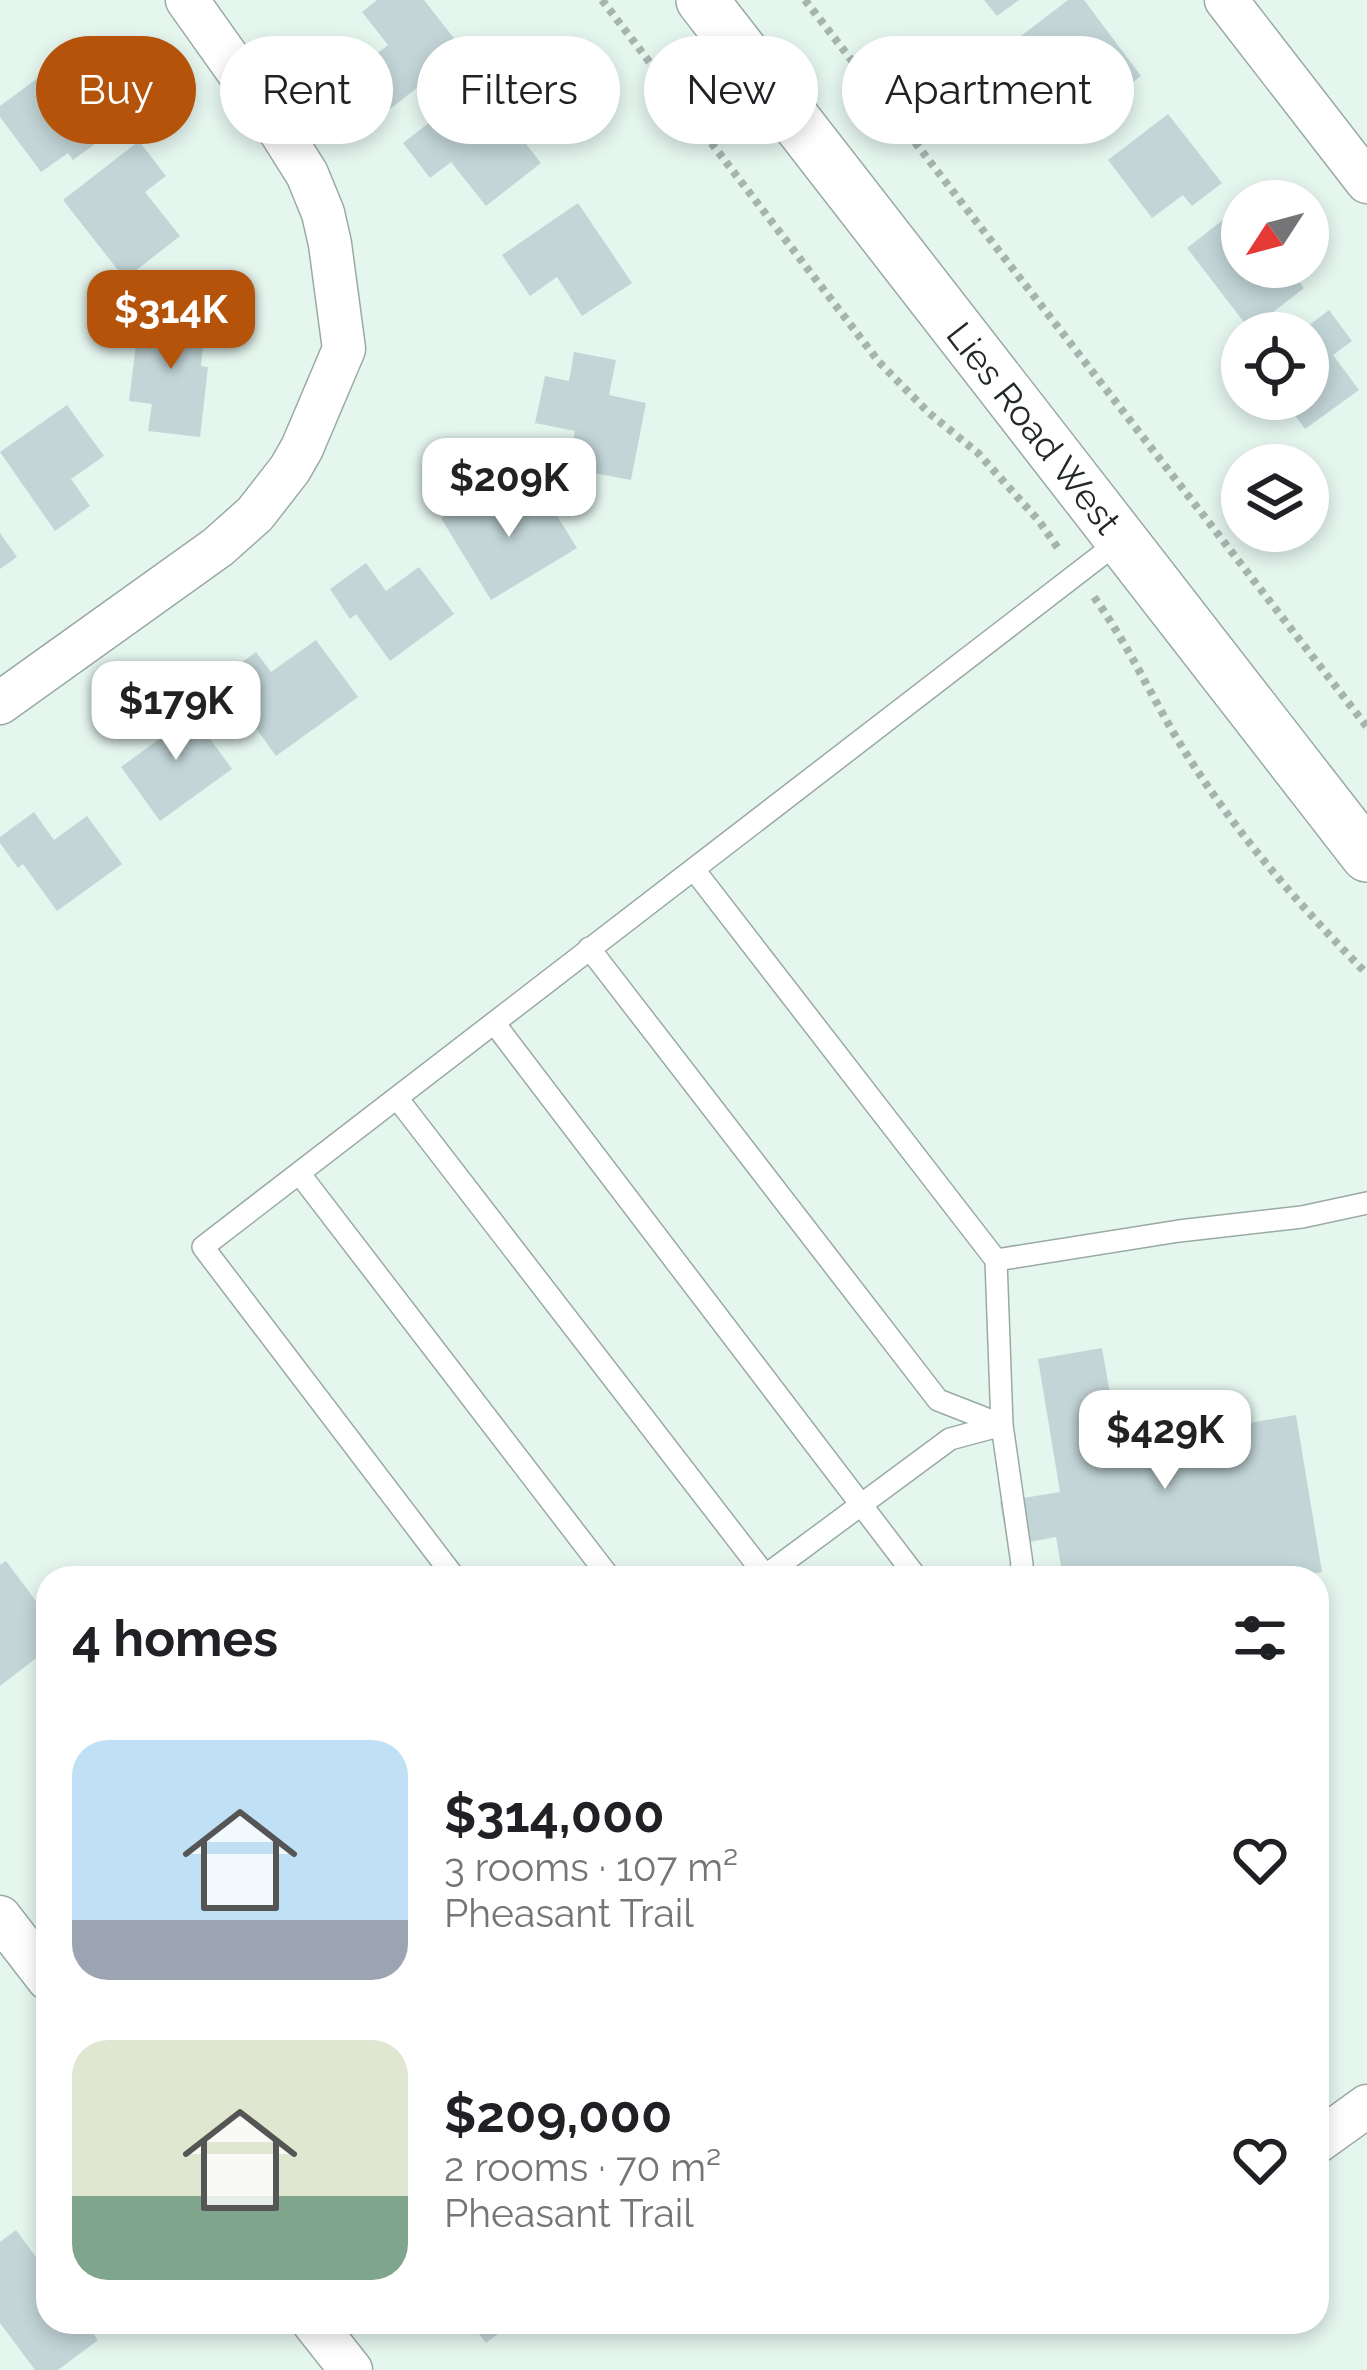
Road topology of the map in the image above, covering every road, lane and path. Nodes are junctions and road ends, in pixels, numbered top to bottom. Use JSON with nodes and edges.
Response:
{"nodes":[{"id":1,"x":187,"y":0,"type":"edge"},
{"id":2,"x":602,"y":0,"type":"edge"},
{"id":3,"x":702,"y":0,"type":"edge"},
{"id":4,"x":805,"y":0,"type":"edge"},
{"id":5,"x":1226,"y":0,"type":"edge"},
{"id":6,"x":1367,"y":182,"type":"edge"},
{"id":7,"x":1121,"y":540,"type":"junction"},
{"id":8,"x":1077,"y":574,"type":"junction"},
{"id":9,"x":0,"y":703,"type":"edge"},
{"id":10,"x":1367,"y":727,"type":"edge"},
{"id":11,"x":1367,"y":856,"type":"edge"},
{"id":12,"x":695,"y":871,"type":"junction"},
{"id":13,"x":589,"y":948,"type":"junction"},
{"id":14,"x":1367,"y":974,"type":"edge"},
{"id":15,"x":494,"y":1023,"type":"junction"},
{"id":16,"x":397,"y":1098,"type":"junction"},
{"id":17,"x":298,"y":1173,"type":"junction"},
{"id":18,"x":1367,"y":1203,"type":"edge"},
{"id":19,"x":996,"y":1260,"type":"junction"},
{"id":20,"x":1002,"y":1425,"type":"junction"},
{"id":21,"x":861,"y":1502,"type":"junction"},
{"id":22,"x":446,"y":1566,"type":"edge"},
{"id":23,"x":601,"y":1566,"type":"edge"},
{"id":24,"x":756,"y":1566,"type":"edge"},
{"id":25,"x":778,"y":1566,"type":"edge"},
{"id":26,"x":907,"y":1566,"type":"edge"},
{"id":27,"x":1022,"y":1566,"type":"edge"},
{"id":28,"x":0,"y":1917,"type":"edge"},
{"id":29,"x":36,"y":1964,"type":"edge"},
{"id":30,"x":1367,"y":2106,"type":"edge"},
{"id":31,"x":1329,"y":2133,"type":"edge"},
{"id":32,"x":323,"y":2334,"type":"edge"},
{"id":33,"x":351,"y":2370,"type":"edge"}],
"edges":[{"from":1,"to":9,"type":"street"},
{"from":2,"to":8,"type":"path"},
{"from":3,"to":7,"type":"street","name":"Lies Road West"},
{"from":4,"to":10,"type":"path"},
{"from":5,"to":6,"type":"street"},
{"from":7,"to":8,"type":"lane"},
{"from":7,"to":11,"type":"street","name":"Lies Road West"},
{"from":8,"to":12,"type":"lane"},
{"from":8,"to":14,"type":"path"},
{"from":12,"to":13,"type":"lane"},
{"from":12,"to":19,"type":"lane"},
{"from":13,"to":15,"type":"lane"},
{"from":13,"to":20,"type":"lane"},
{"from":15,"to":16,"type":"lane"},
{"from":15,"to":21,"type":"lane"},
{"from":16,"to":17,"type":"lane"},
{"from":16,"to":24,"type":"lane"},
{"from":17,"to":22,"type":"lane"},
{"from":17,"to":23,"type":"lane"},
{"from":18,"to":19,"type":"lane"},
{"from":19,"to":20,"type":"lane"},
{"from":20,"to":21,"type":"lane"},
{"from":20,"to":27,"type":"lane"},
{"from":21,"to":25,"type":"lane"},
{"from":21,"to":26,"type":"lane"},
{"from":28,"to":29,"type":"street"},
{"from":30,"to":31,"type":"street"},
{"from":32,"to":33,"type":"street"}]}
